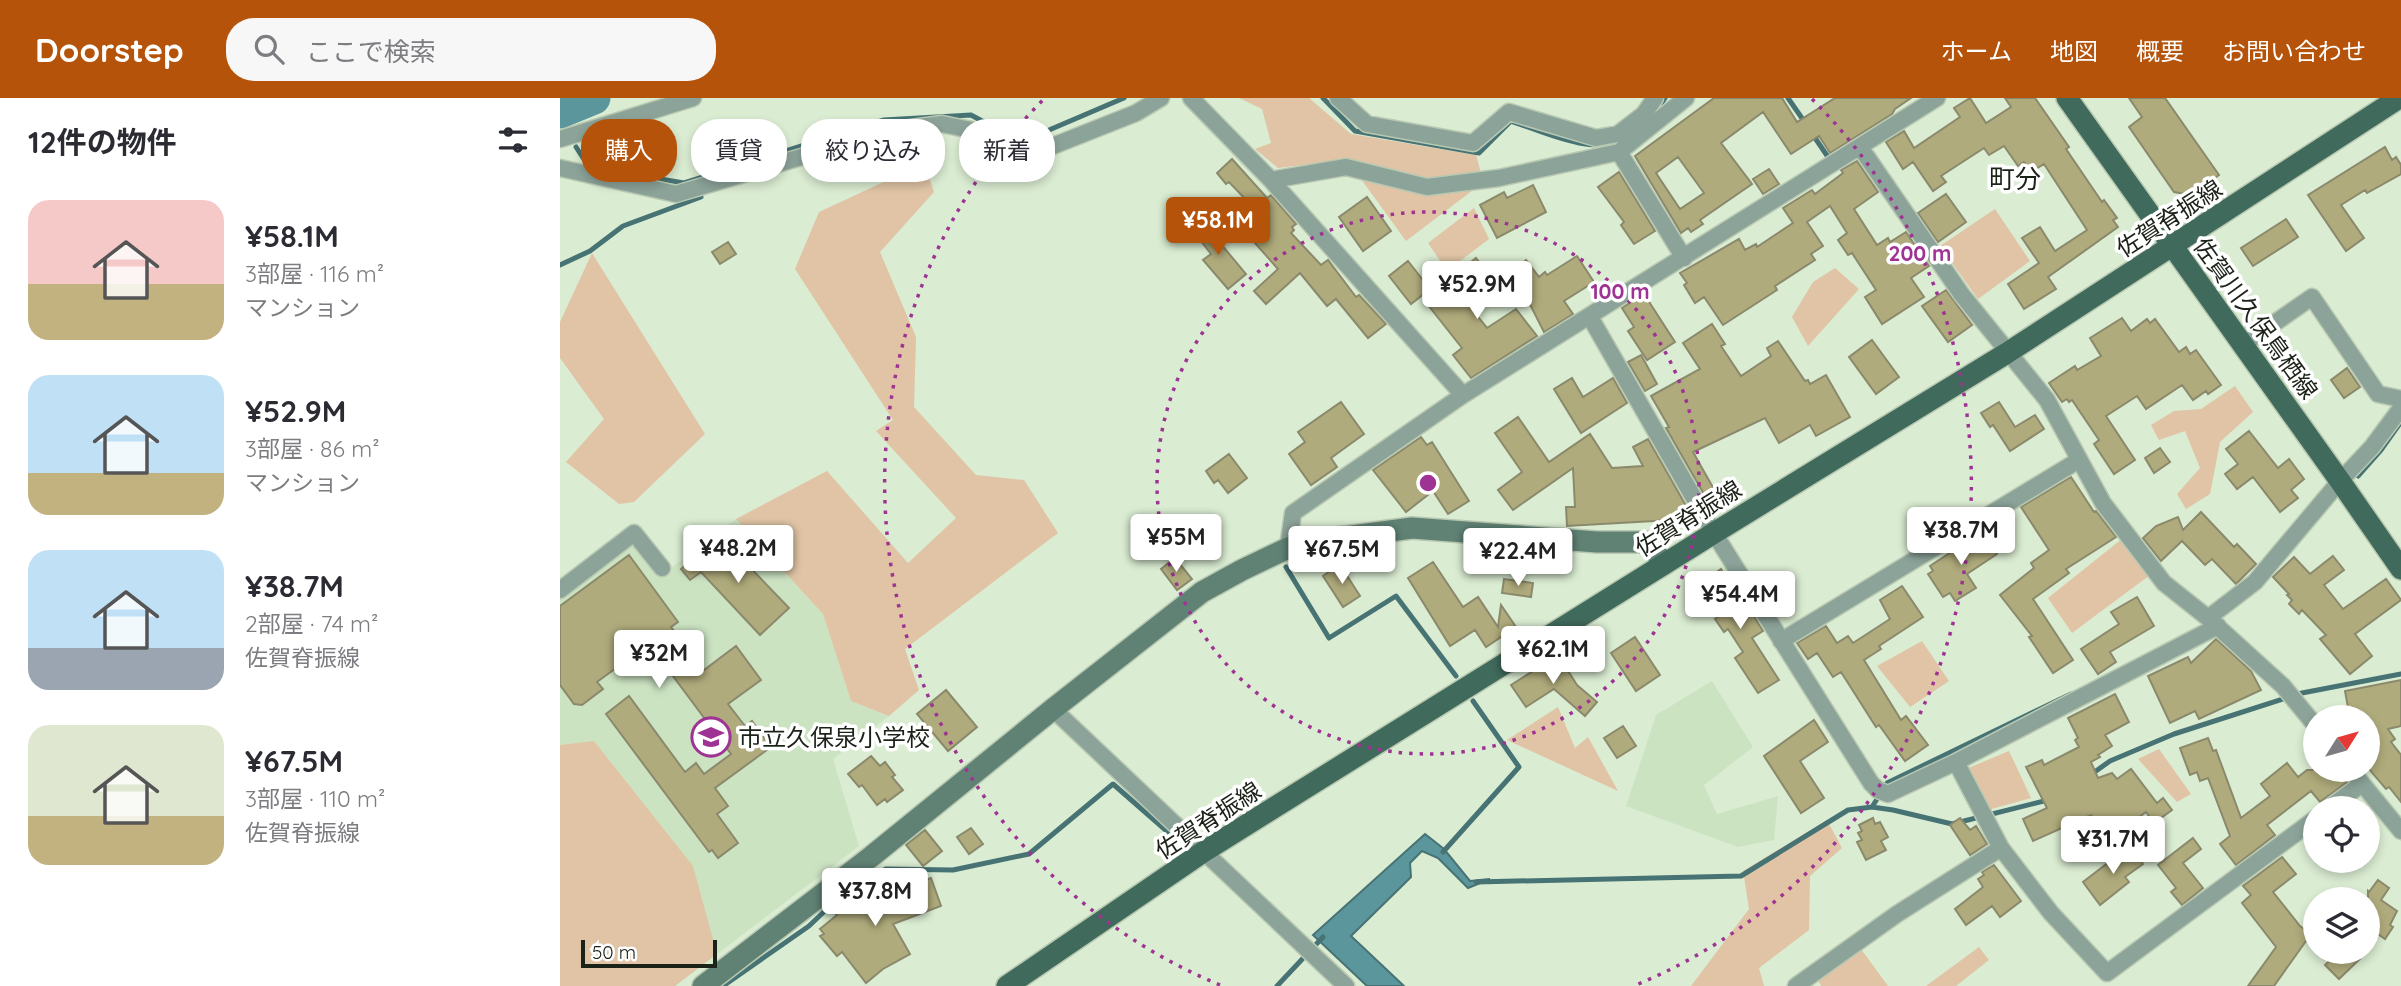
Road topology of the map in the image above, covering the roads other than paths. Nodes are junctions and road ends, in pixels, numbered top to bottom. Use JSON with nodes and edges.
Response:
{"nodes":[{"id":1,"x":693,"y":98,"type":"edge"},
{"id":2,"x":1161,"y":98,"type":"edge"},
{"id":3,"x":1191,"y":98,"type":"edge"},
{"id":4,"x":1338,"y":98,"type":"edge"},
{"id":5,"x":1655,"y":98,"type":"edge"},
{"id":6,"x":1686,"y":98,"type":"edge"},
{"id":7,"x":1937,"y":98,"type":"edge"},
{"id":8,"x":2067,"y":98,"type":"edge"},
{"id":9,"x":2399,"y":98,"type":"edge"},
{"id":10,"x":560,"y":139,"type":"edge"},
{"id":11,"x":1860,"y":147,"type":"junction"},
{"id":12,"x":1619,"y":152,"type":"junction"},
{"id":13,"x":560,"y":168,"type":"edge"},
{"id":14,"x":1271,"y":180,"type":"junction"},
{"id":15,"x":2172,"y":247,"type":"junction"},
{"id":16,"x":1684,"y":258,"type":"junction"},
{"id":17,"x":1590,"y":317,"type":"junction"},
{"id":18,"x":2243,"y":345,"type":"junction"},
{"id":19,"x":2007,"y":353,"type":"junction"},
{"id":20,"x":1463,"y":395,"type":"junction"},
{"id":21,"x":2401,"y":399,"type":"edge"},
{"id":22,"x":2401,"y":408,"type":"edge"},
{"id":23,"x":2079,"y":460,"type":"junction"},
{"id":24,"x":2340,"y":481,"type":"junction"},
{"id":25,"x":1714,"y":533,"type":"junction"},
{"id":26,"x":1288,"y":548,"type":"junction"},
{"id":27,"x":1664,"y":564,"type":"junction"},
{"id":28,"x":662,"y":568,"type":"dead end"},
{"id":29,"x":2401,"y":569,"type":"edge"},
{"id":30,"x":560,"y":590,"type":"edge"},
{"id":31,"x":2213,"y":622,"type":"junction"},
{"id":32,"x":1782,"y":641,"type":"junction"},
{"id":33,"x":1053,"y":709,"type":"junction"},
{"id":34,"x":2303,"y":710,"type":"edge"},
{"id":35,"x":1956,"y":762,"type":"junction"},
{"id":36,"x":2362,"y":784,"type":"joint"},
{"id":37,"x":2346,"y":796,"type":"edge"},
{"id":38,"x":2303,"y":828,"type":"edge"},
{"id":39,"x":2401,"y":831,"type":"edge"},
{"id":40,"x":2001,"y":848,"type":"junction"},
{"id":41,"x":1203,"y":852,"type":"junction"},
{"id":42,"x":703,"y":986,"type":"edge"},
{"id":43,"x":1007,"y":986,"type":"edge"},
{"id":44,"x":1346,"y":986,"type":"edge"},
{"id":45,"x":1796,"y":986,"type":"edge"}],
"edges":[{"from":1,"to":10,"type":"street"},
{"from":2,"to":13,"type":"street"},
{"from":3,"to":14,"type":"street"},
{"from":4,"to":5,"type":"street"},
{"from":6,"to":12,"type":"street"},
{"from":7,"to":11,"type":"street"},
{"from":8,"to":15,"type":"main road","name":"佐賀川久保鳥栖線"},
{"from":9,"to":15,"type":"main road","name":"佐賀脊振線"},
{"from":11,"to":16,"type":"street"},
{"from":11,"to":19,"type":"street"},
{"from":12,"to":14,"type":"street"},
{"from":12,"to":16,"type":"street"},
{"from":14,"to":20,"type":"street"},
{"from":15,"to":18,"type":"main road","name":"佐賀川久保鳥栖線"},
{"from":15,"to":19,"type":"main road","name":"佐賀脊振線"},
{"from":16,"to":17,"type":"street"},
{"from":17,"to":20,"type":"street"},
{"from":17,"to":25,"type":"street"},
{"from":18,"to":21,"type":"street"},
{"from":18,"to":24,"type":"main road","name":"佐賀川久保鳥栖線"},
{"from":19,"to":23,"type":"street"},
{"from":19,"to":25,"type":"main road","name":"佐賀脊振線"},
{"from":20,"to":26,"type":"street"},
{"from":22,"to":24,"type":"street"},
{"from":23,"to":31,"type":"street"},
{"from":23,"to":32,"type":"street"},
{"from":24,"to":29,"type":"main road","name":"佐賀川久保鳥栖線"},
{"from":24,"to":31,"type":"street"},
{"from":25,"to":27,"type":"main road","name":"佐賀脊振線"},
{"from":25,"to":32,"type":"street"},
{"from":26,"to":27,"type":"street"},
{"from":26,"to":33,"type":"street"},
{"from":27,"to":41,"type":"main road","name":"佐賀脊振線"},
{"from":28,"to":30,"type":"street"},
{"from":31,"to":34,"type":"street"},
{"from":31,"to":35,"type":"street"},
{"from":32,"to":35,"type":"street"},
{"from":33,"to":41,"type":"street"},
{"from":33,"to":42,"type":"street"},
{"from":35,"to":40,"type":"street"},
{"from":36,"to":37,"type":"street"},
{"from":36,"to":39,"type":"street"},
{"from":38,"to":40,"type":"street"},
{"from":40,"to":45,"type":"street"},
{"from":41,"to":43,"type":"main road","name":"佐賀脊振線"},
{"from":41,"to":44,"type":"street"}]}
